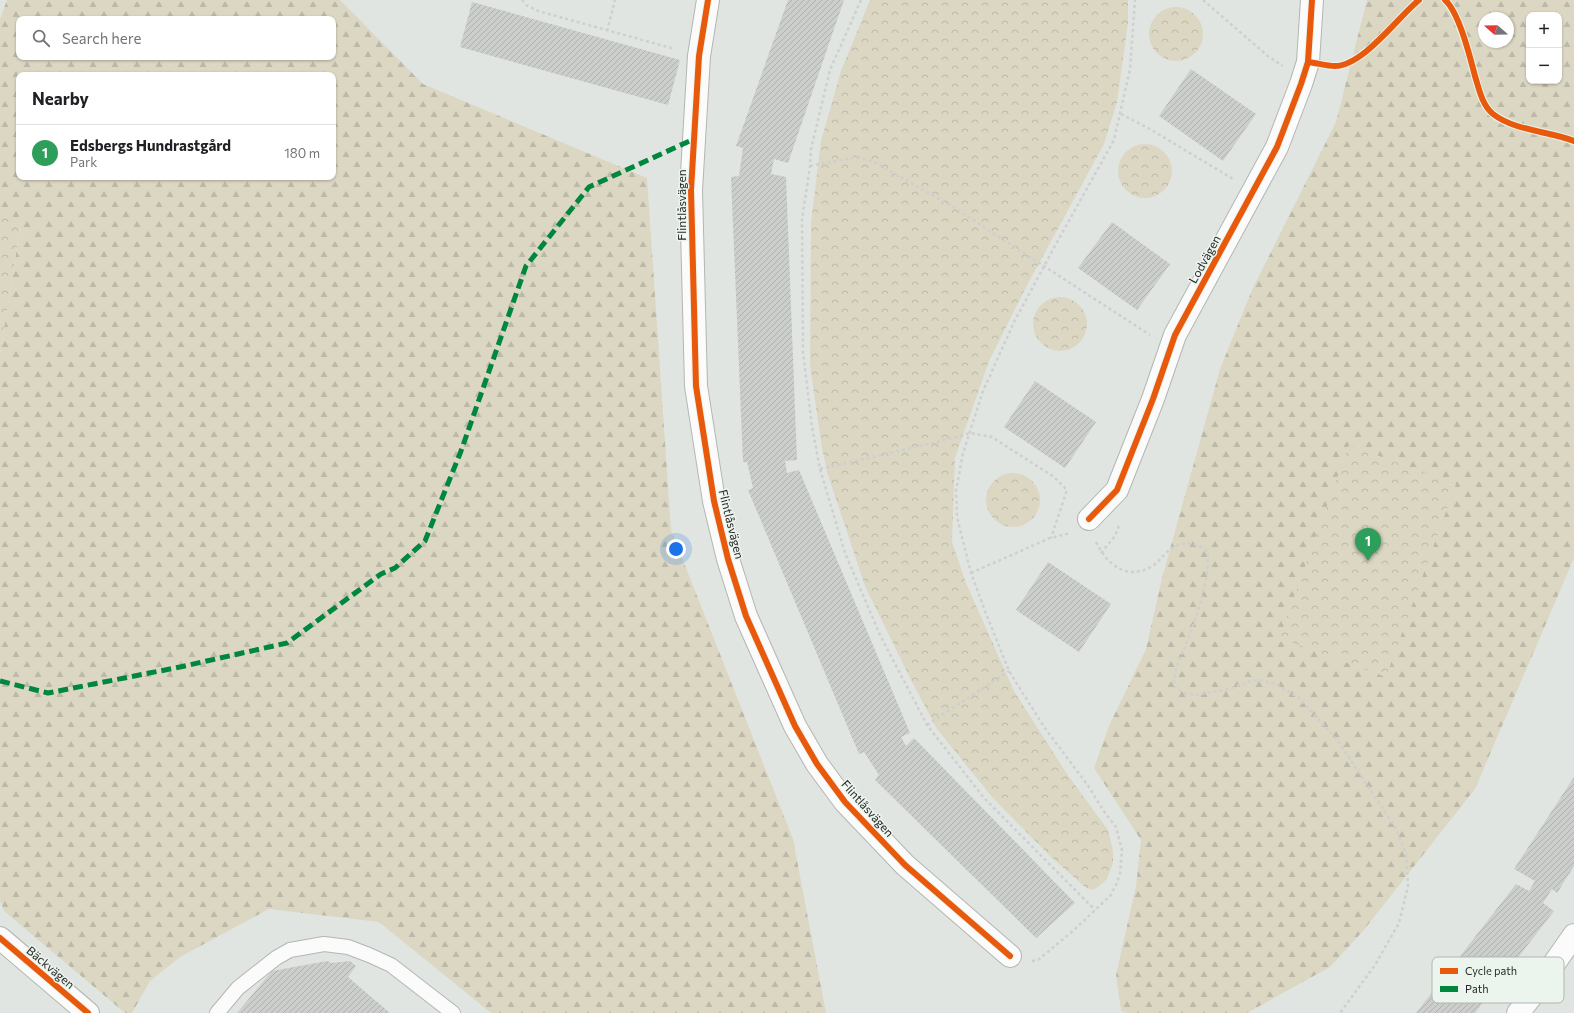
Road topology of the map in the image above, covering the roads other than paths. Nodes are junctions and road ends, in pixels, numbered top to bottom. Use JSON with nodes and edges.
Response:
{"nodes":[{"id":1,"x":708,"y":0,"type":"edge"},
{"id":2,"x":1312,"y":0,"type":"edge"},
{"id":3,"x":1089,"y":521,"type":"road end"},
{"id":4,"x":1574,"y":935,"type":"edge"},
{"id":5,"x":0,"y":938,"type":"edge"},
{"id":6,"x":1010,"y":956,"type":"road end"},
{"id":7,"x":1559,"y":957,"type":"edge"},
{"id":8,"x":1526,"y":1003,"type":"edge"},
{"id":9,"x":88,"y":1013,"type":"edge"},
{"id":10,"x":217,"y":1013,"type":"edge"},
{"id":11,"x":453,"y":1013,"type":"edge"},
{"id":12,"x":1518,"y":1013,"type":"edge"}],
"edges":[{"from":1,"to":6,"type":"street","name":"Flintlåsvägen"},
{"from":2,"to":3,"type":"street","name":"Lodvägen"},
{"from":4,"to":7,"type":"street"},
{"from":5,"to":9,"type":"street","name":"Bäckvägen"},
{"from":8,"to":12,"type":"street"},
{"from":10,"to":11,"type":"lane"}]}
